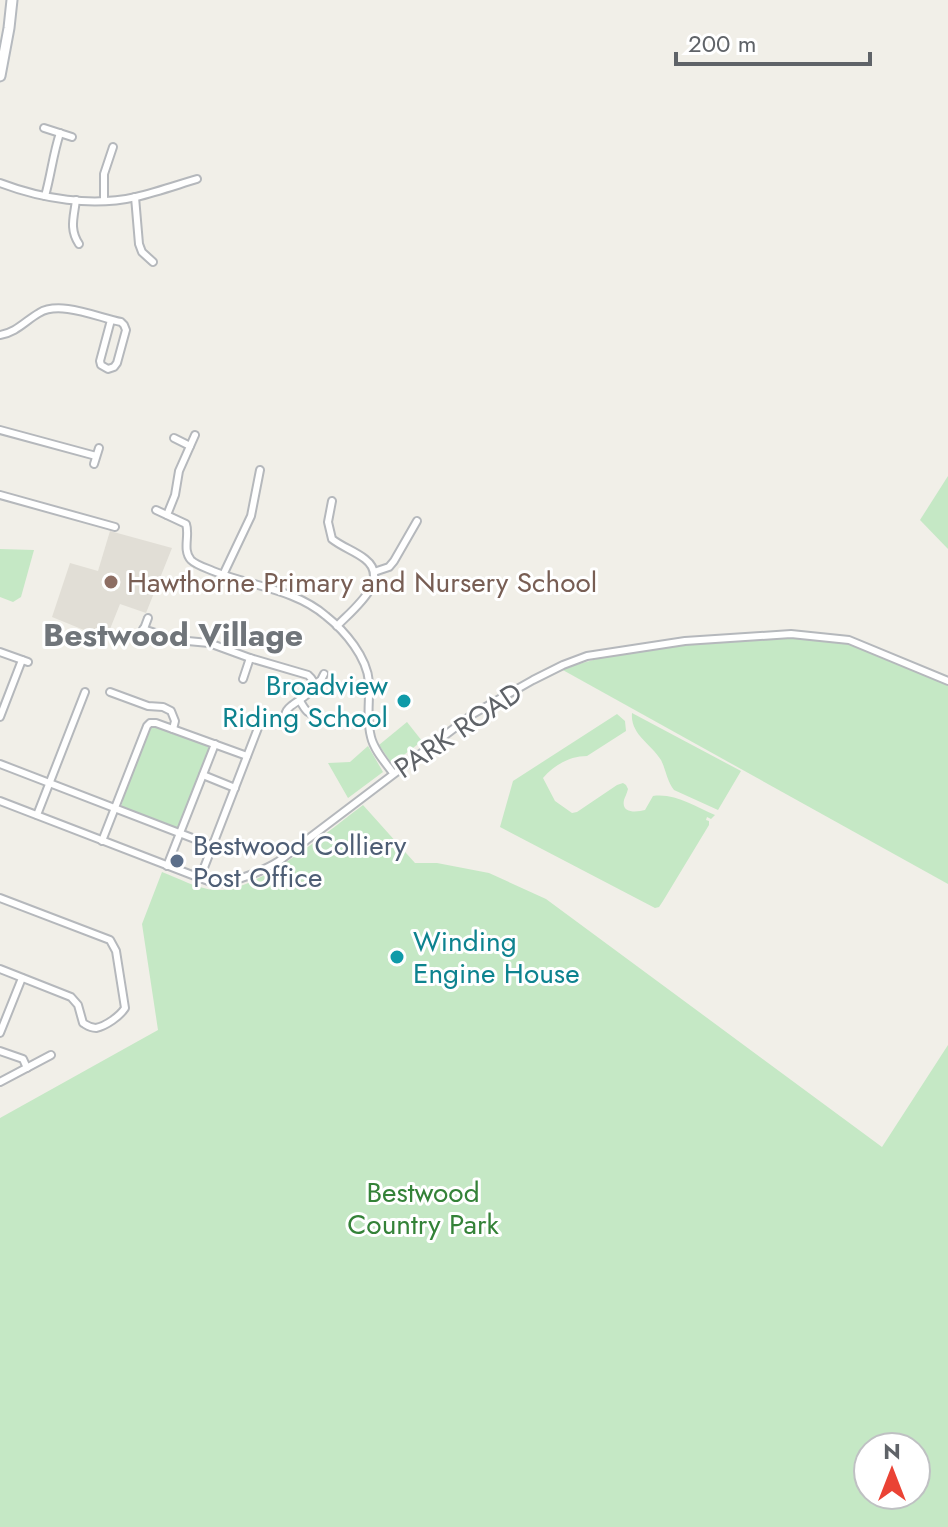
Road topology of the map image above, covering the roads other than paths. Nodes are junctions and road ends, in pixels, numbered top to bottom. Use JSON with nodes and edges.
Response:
{"nodes":[{"id":1,"x":12,"y":0,"type":"edge"},
{"id":2,"x":0,"y":76,"type":"edge"},
{"id":3,"x":44,"y":128,"type":"dead end"},
{"id":4,"x":60,"y":133,"type":"junction"},
{"id":5,"x":72,"y":137,"type":"dead end"},
{"id":6,"x":113,"y":147,"type":"dead end"},
{"id":7,"x":109,"y":158,"type":"junction"},
{"id":8,"x":117,"y":162,"type":"dead end"},
{"id":9,"x":197,"y":179,"type":"dead end"},
{"id":10,"x":0,"y":183,"type":"edge"},
{"id":11,"x":45,"y":196,"type":"junction"},
{"id":12,"x":135,"y":197,"type":"junction"},
{"id":13,"x":76,"y":200,"type":"junction"},
{"id":14,"x":104,"y":201,"type":"junction"},
{"id":15,"x":73,"y":233,"type":"junction"},
{"id":16,"x":65,"y":236,"type":"dead end"},
{"id":17,"x":79,"y":244,"type":"dead end"},
{"id":18,"x":142,"y":252,"type":"junction"},
{"id":19,"x":134,"y":258,"type":"dead end"},
{"id":20,"x":153,"y":262,"type":"dead end"},
{"id":21,"x":111,"y":320,"type":"junction"},
{"id":22,"x":0,"y":335,"type":"edge"},
{"id":23,"x":0,"y":430,"type":"edge"},
{"id":24,"x":195,"y":435,"type":"dead end"},
{"id":25,"x":174,"y":438,"type":"dead end"},
{"id":26,"x":190,"y":446,"type":"junction"},
{"id":27,"x":99,"y":448,"type":"dead end"},
{"id":28,"x":260,"y":470,"type":"dead end"},
{"id":29,"x":0,"y":495,"type":"edge"},
{"id":30,"x":328,"y":506,"type":"dead end"},
{"id":31,"x":156,"y":510,"type":"dead end"},
{"id":32,"x":167,"y":515,"type":"junction"},
{"id":33,"x":417,"y":521,"type":"dead end"},
{"id":34,"x":115,"y":527,"type":"dead end"},
{"id":35,"x":374,"y":572,"type":"junction"},
{"id":36,"x":223,"y":575,"type":"junction"},
{"id":37,"x":148,"y":618,"type":"dead end"},
{"id":38,"x":337,"y":626,"type":"junction"},
{"id":39,"x":143,"y":629,"type":"junction"},
{"id":40,"x":139,"y":642,"type":"dead end"},
{"id":41,"x":0,"y":652,"type":"edge"},
{"id":42,"x":250,"y":658,"type":"junction"},
{"id":43,"x":324,"y":674,"type":"dead end"},
{"id":44,"x":243,"y":679,"type":"dead end"},
{"id":45,"x":948,"y":681,"type":"edge"},
{"id":46,"x":314,"y":685,"type":"junction"},
{"id":47,"x":85,"y":692,"type":"dead end"},
{"id":48,"x":110,"y":692,"type":"dead end"},
{"id":49,"x":300,"y":701,"type":"junction"},
{"id":50,"x":0,"y":717,"type":"edge"},
{"id":51,"x":284,"y":718,"type":"dead end"},
{"id":52,"x":368,"y":723,"type":"junction"},
{"id":53,"x":258,"y":728,"type":"dead end"},
{"id":54,"x":173,"y":729,"type":"junction"},
{"id":55,"x":215,"y":744,"type":"junction"},
{"id":56,"x":247,"y":756,"type":"junction"},
{"id":57,"x":0,"y":764,"type":"edge"},
{"id":58,"x":393,"y":773,"type":"junction"},
{"id":59,"x":203,"y":775,"type":"junction"},
{"id":60,"x":50,"y":783,"type":"junction"},
{"id":61,"x":235,"y":788,"type":"junction"},
{"id":62,"x":0,"y":801,"type":"edge"},
{"id":63,"x":115,"y":808,"type":"junction"},
{"id":64,"x":37,"y":815,"type":"junction"},
{"id":65,"x":180,"y":833,"type":"junction"},
{"id":66,"x":102,"y":841,"type":"junction"},
{"id":67,"x":213,"y":846,"type":"junction"},
{"id":68,"x":167,"y":866,"type":"junction"},
{"id":69,"x":200,"y":878,"type":"junction"},
{"id":70,"x":0,"y":898,"type":"edge"},
{"id":71,"x":0,"y":969,"type":"edge"},
{"id":72,"x":22,"y":978,"type":"junction"},
{"id":73,"x":0,"y":1033,"type":"edge"},
{"id":74,"x":0,"y":1051,"type":"edge"},
{"id":75,"x":51,"y":1055,"type":"dead end"},
{"id":76,"x":27,"y":1068,"type":"junction"},
{"id":77,"x":0,"y":1082,"type":"edge"}],
"edges":[{"from":1,"to":2,"type":"main road"},
{"from":3,"to":4,"type":"street"},
{"from":4,"to":5,"type":"street"},
{"from":4,"to":11,"type":"street"},
{"from":6,"to":7,"type":"street"},
{"from":7,"to":8,"type":"street"},
{"from":7,"to":14,"type":"street"},
{"from":9,"to":12,"type":"street"},
{"from":10,"to":11,"type":"street"},
{"from":11,"to":13,"type":"street"},
{"from":12,"to":14,"type":"street"},
{"from":12,"to":18,"type":"street"},
{"from":13,"to":14,"type":"street"},
{"from":13,"to":15,"type":"street"},
{"from":15,"to":16,"type":"street"},
{"from":15,"to":17,"type":"street"},
{"from":18,"to":19,"type":"street"},
{"from":18,"to":20,"type":"street"},
{"from":21,"to":21,"type":"street"},
{"from":21,"to":22,"type":"street"},
{"from":23,"to":27,"type":"street"},
{"from":24,"to":26,"type":"street"},
{"from":25,"to":26,"type":"street"},
{"from":26,"to":32,"type":"street"},
{"from":28,"to":36,"type":"street"},
{"from":29,"to":34,"type":"street"},
{"from":30,"to":35,"type":"street"},
{"from":31,"to":32,"type":"street"},
{"from":32,"to":36,"type":"street"},
{"from":33,"to":35,"type":"street"},
{"from":35,"to":38,"type":"street"},
{"from":36,"to":38,"type":"street"},
{"from":37,"to":39,"type":"street"},
{"from":38,"to":52,"type":"street"},
{"from":39,"to":40,"type":"street"},
{"from":39,"to":42,"type":"street"},
{"from":41,"to":50,"type":"street"},
{"from":42,"to":44,"type":"street"},
{"from":42,"to":46,"type":"street"},
{"from":43,"to":46,"type":"street"},
{"from":45,"to":58,"type":"street","name":"PARK ROAD"},
{"from":46,"to":49,"type":"street"},
{"from":47,"to":60,"type":"street"},
{"from":48,"to":54,"type":"street"},
{"from":49,"to":51,"type":"street"},
{"from":49,"to":52,"type":"street"},
{"from":52,"to":58,"type":"street"},
{"from":53,"to":56,"type":"street"},
{"from":54,"to":55,"type":"street"},
{"from":54,"to":63,"type":"street"},
{"from":55,"to":56,"type":"street"},
{"from":55,"to":59,"type":"street"},
{"from":56,"to":61,"type":"street"},
{"from":57,"to":60,"type":"street"},
{"from":58,"to":69,"type":"street","name":"PARK ROAD"},
{"from":59,"to":61,"type":"street"},
{"from":59,"to":65,"type":"street"},
{"from":60,"to":63,"type":"street"},
{"from":60,"to":64,"type":"street"},
{"from":61,"to":67,"type":"street"},
{"from":62,"to":64,"type":"street","name":"PARK ROAD"},
{"from":63,"to":65,"type":"street"},
{"from":63,"to":66,"type":"street"},
{"from":64,"to":66,"type":"street","name":"PARK ROAD"},
{"from":65,"to":67,"type":"street"},
{"from":65,"to":68,"type":"street"},
{"from":66,"to":68,"type":"street","name":"PARK ROAD"},
{"from":67,"to":69,"type":"street"},
{"from":68,"to":69,"type":"street","name":"PARK ROAD"},
{"from":70,"to":72,"type":"street"},
{"from":71,"to":72,"type":"street"},
{"from":72,"to":73,"type":"street"},
{"from":74,"to":76,"type":"street"},
{"from":75,"to":76,"type":"street"},
{"from":76,"to":77,"type":"street"}]}
